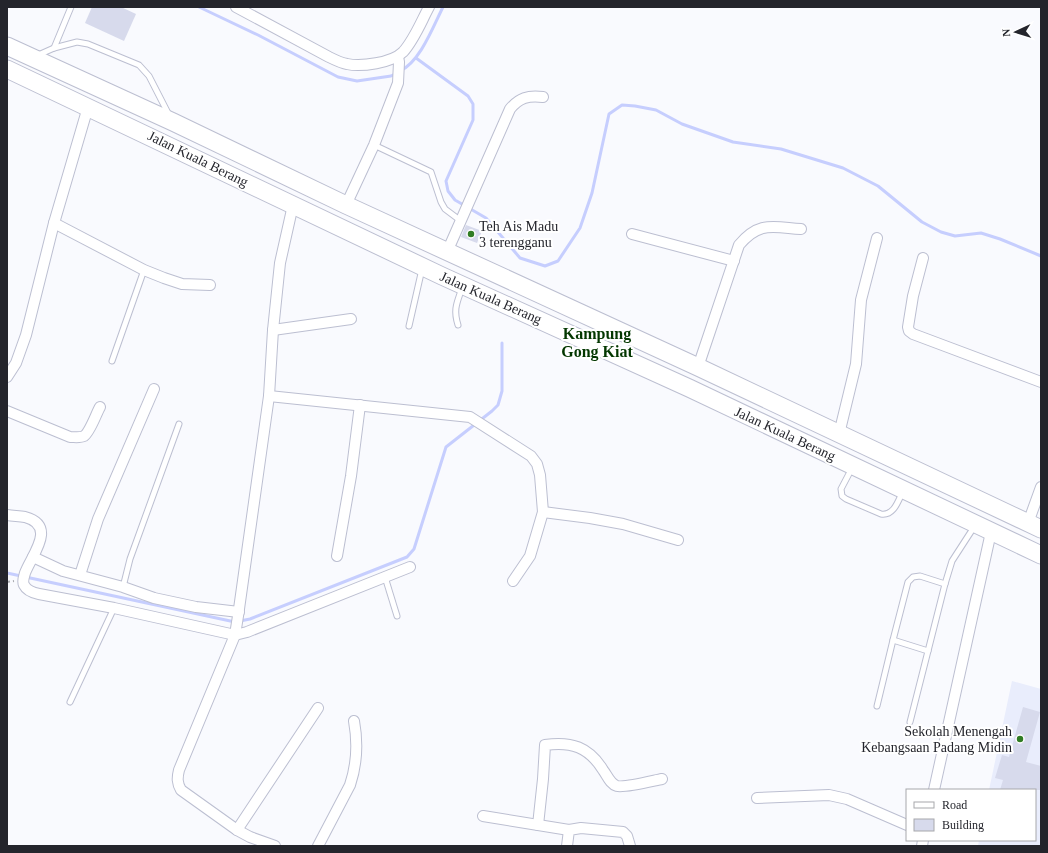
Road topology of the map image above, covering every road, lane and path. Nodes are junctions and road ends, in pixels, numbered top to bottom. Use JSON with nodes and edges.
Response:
{"nodes":[{"id":1,"x":72,"y":7,"type":"edge"},
{"id":2,"x":236,"y":7,"type":"edge"},
{"id":3,"x":429,"y":7,"type":"edge"},
{"id":4,"x":254,"y":11,"type":"edge"},
{"id":5,"x":7,"y":46,"type":"edge"},
{"id":6,"x":54,"y":48,"type":"junction"},
{"id":7,"x":34,"y":57,"type":"junction"},
{"id":8,"x":398,"y":60,"type":"junction"},
{"id":9,"x":7,"y":69,"type":"edge"},
{"id":10,"x":543,"y":97,"type":"dead end"},
{"id":11,"x":88,"y":107,"type":"junction"},
{"id":12,"x":173,"y":122,"type":"junction"},
{"id":13,"x":374,"y":145,"type":"junction"},
{"id":14,"x":293,"y":205,"type":"junction"},
{"id":15,"x":346,"y":205,"type":"junction"},
{"id":16,"x":463,"y":216,"type":"junction"},
{"id":17,"x":54,"y":222,"type":"junction"},
{"id":18,"x":801,"y":229,"type":"dead end"},
{"id":19,"x":632,"y":234,"type":"dead end"},
{"id":20,"x":877,"y":238,"type":"dead end"},
{"id":21,"x":448,"y":252,"type":"junction"},
{"id":22,"x":923,"y":258,"type":"dead end"},
{"id":23,"x":734,"y":261,"type":"junction"},
{"id":24,"x":422,"y":267,"type":"junction"},
{"id":25,"x":144,"y":270,"type":"junction"},
{"id":26,"x":210,"y":285,"type":"dead end"},
{"id":27,"x":463,"y":286,"type":"junction"},
{"id":28,"x":351,"y":319,"type":"dead end"},
{"id":29,"x":409,"y":326,"type":"dead end"},
{"id":30,"x":458,"y":326,"type":"dead end"},
{"id":31,"x":273,"y":330,"type":"junction"},
{"id":32,"x":112,"y":361,"type":"dead end"},
{"id":33,"x":698,"y":367,"type":"junction"},
{"id":34,"x":7,"y":377,"type":"edge"},
{"id":35,"x":1041,"y":382,"type":"edge"},
{"id":36,"x":154,"y":389,"type":"dead end"},
{"id":37,"x":269,"y":396,"type":"junction"},
{"id":38,"x":360,"y":406,"type":"junction"},
{"id":39,"x":100,"y":407,"type":"dead end"},
{"id":40,"x":7,"y":411,"type":"edge"},
{"id":41,"x":179,"y":424,"type":"dead end"},
{"id":42,"x":839,"y":434,"type":"junction"},
{"id":43,"x":850,"y":465,"type":"junction"},
{"id":44,"x":1041,"y":487,"type":"edge"},
{"id":45,"x":904,"y":491,"type":"junction"},
{"id":46,"x":543,"y":512,"type":"junction"},
{"id":47,"x":7,"y":515,"type":"edge"},
{"id":48,"x":975,"y":524,"type":"junction"},
{"id":49,"x":1035,"y":526,"type":"edge"},
{"id":50,"x":991,"y":532,"type":"junction"},
{"id":51,"x":678,"y":540,"type":"dead end"},
{"id":52,"x":1041,"y":555,"type":"edge"},
{"id":53,"x":337,"y":556,"type":"dead end"},
{"id":54,"x":33,"y":557,"type":"junction"},
{"id":55,"x":410,"y":567,"type":"dead end"},
{"id":56,"x":80,"y":575,"type":"junction"},
{"id":57,"x":385,"y":577,"type":"junction"},
{"id":58,"x":513,"y":581,"type":"dead end"},
{"id":59,"x":945,"y":584,"type":"junction"},
{"id":60,"x":122,"y":586,"type":"junction"},
{"id":61,"x":114,"y":608,"type":"junction"},
{"id":62,"x":239,"y":614,"type":"junction"},
{"id":63,"x":397,"y":616,"type":"dead end"},
{"id":64,"x":236,"y":632,"type":"junction"},
{"id":65,"x":893,"y":640,"type":"junction"},
{"id":66,"x":928,"y":651,"type":"junction"},
{"id":67,"x":70,"y":702,"type":"dead end"},
{"id":68,"x":877,"y":706,"type":"dead end"},
{"id":69,"x":318,"y":708,"type":"dead end"},
{"id":70,"x":354,"y":721,"type":"dead end"},
{"id":71,"x":910,"y":722,"type":"dead end"},
{"id":72,"x":662,"y":779,"type":"dead end"},
{"id":73,"x":934,"y":789,"type":"edge"},
{"id":74,"x":757,"y":798,"type":"dead end"},
{"id":75,"x":483,"y":816,"type":"dead end"},
{"id":76,"x":538,"y":825,"type":"junction"},
{"id":77,"x":906,"y":825,"type":"edge"},
{"id":78,"x":237,"y":830,"type":"junction"},
{"id":79,"x":569,"y":830,"type":"junction"},
{"id":80,"x":275,"y":846,"type":"edge"},
{"id":81,"x":318,"y":846,"type":"edge"},
{"id":82,"x":568,"y":846,"type":"edge"},
{"id":83,"x":630,"y":846,"type":"edge"}],
"edges":[{"from":1,"to":6,"type":"lane"},
{"from":2,"to":4,"type":"street"},
{"from":3,"to":8,"type":"street"},
{"from":4,"to":8,"type":"street"},
{"from":5,"to":7,"type":"highway","name":"Jalan Kuala Berang"},
{"from":6,"to":7,"type":"lane"},
{"from":6,"to":12,"type":"lane"},
{"from":7,"to":12,"type":"highway","name":"Jalan Kuala Berang"},
{"from":8,"to":13,"type":"street"},
{"from":9,"to":11,"type":"highway","name":"Jalan Kuala Berang"},
{"from":10,"to":16,"type":"street"},
{"from":11,"to":14,"type":"highway","name":"Jalan Kuala Berang"},
{"from":11,"to":17,"type":"street"},
{"from":12,"to":15,"type":"highway","name":"Jalan Kuala Berang"},
{"from":13,"to":15,"type":"street"},
{"from":13,"to":16,"type":"lane"},
{"from":14,"to":24,"type":"highway","name":"Jalan Kuala Berang"},
{"from":14,"to":31,"type":"street"},
{"from":15,"to":21,"type":"highway","name":"Jalan Kuala Berang"},
{"from":16,"to":21,"type":"street"},
{"from":17,"to":25,"type":"street"},
{"from":17,"to":34,"type":"street"},
{"from":18,"to":23,"type":"street"},
{"from":19,"to":23,"type":"street"},
{"from":20,"to":42,"type":"street"},
{"from":21,"to":33,"type":"highway","name":"Jalan Kuala Berang"},
{"from":22,"to":35,"type":"street"},
{"from":23,"to":33,"type":"street"},
{"from":24,"to":27,"type":"highway","name":"Jalan Kuala Berang"},
{"from":24,"to":29,"type":"lane"},
{"from":25,"to":26,"type":"street"},
{"from":25,"to":32,"type":"lane"},
{"from":27,"to":30,"type":"lane"},
{"from":27,"to":43,"type":"highway","name":"Jalan Kuala Berang"},
{"from":28,"to":31,"type":"street"},
{"from":31,"to":37,"type":"street"},
{"from":33,"to":42,"type":"highway","name":"Jalan Kuala Berang"},
{"from":36,"to":56,"type":"street"},
{"from":37,"to":38,"type":"street"},
{"from":37,"to":62,"type":"street"},
{"from":38,"to":46,"type":"street"},
{"from":38,"to":53,"type":"street"},
{"from":39,"to":40,"type":"street"},
{"from":41,"to":60,"type":"lane"},
{"from":42,"to":43,"type":"highway"},
{"from":42,"to":49,"type":"highway","name":"Jalan Kuala Berang"},
{"from":43,"to":45,"type":"highway","name":"Jalan Kuala Berang"},
{"from":43,"to":45,"type":"lane"},
{"from":44,"to":49,"type":"street"},
{"from":45,"to":48,"type":"highway","name":"Jalan Kuala Berang"},
{"from":46,"to":51,"type":"street"},
{"from":46,"to":58,"type":"street"},
{"from":47,"to":54,"type":"street"},
{"from":48,"to":50,"type":"highway","name":"Jalan Kuala Berang"},
{"from":48,"to":59,"type":"lane"},
{"from":50,"to":52,"type":"highway","name":"Jalan Kuala Berang"},
{"from":50,"to":73,"type":"street"},
{"from":54,"to":56,"type":"street"},
{"from":54,"to":61,"type":"street"},
{"from":55,"to":57,"type":"street"},
{"from":56,"to":60,"type":"street"},
{"from":57,"to":63,"type":"lane"},
{"from":57,"to":64,"type":"street"},
{"from":59,"to":65,"type":"lane"},
{"from":59,"to":66,"type":"lane"},
{"from":60,"to":62,"type":"street"},
{"from":61,"to":64,"type":"street"},
{"from":61,"to":67,"type":"lane"},
{"from":62,"to":64,"type":"street"},
{"from":64,"to":78,"type":"street"},
{"from":65,"to":66,"type":"lane"},
{"from":65,"to":68,"type":"lane"},
{"from":66,"to":71,"type":"lane"},
{"from":69,"to":78,"type":"street"},
{"from":70,"to":81,"type":"street"},
{"from":72,"to":76,"type":"street"},
{"from":74,"to":77,"type":"street"},
{"from":75,"to":76,"type":"street"},
{"from":76,"to":79,"type":"street"},
{"from":78,"to":80,"type":"street"},
{"from":79,"to":82,"type":"street"},
{"from":79,"to":83,"type":"street"}]}
